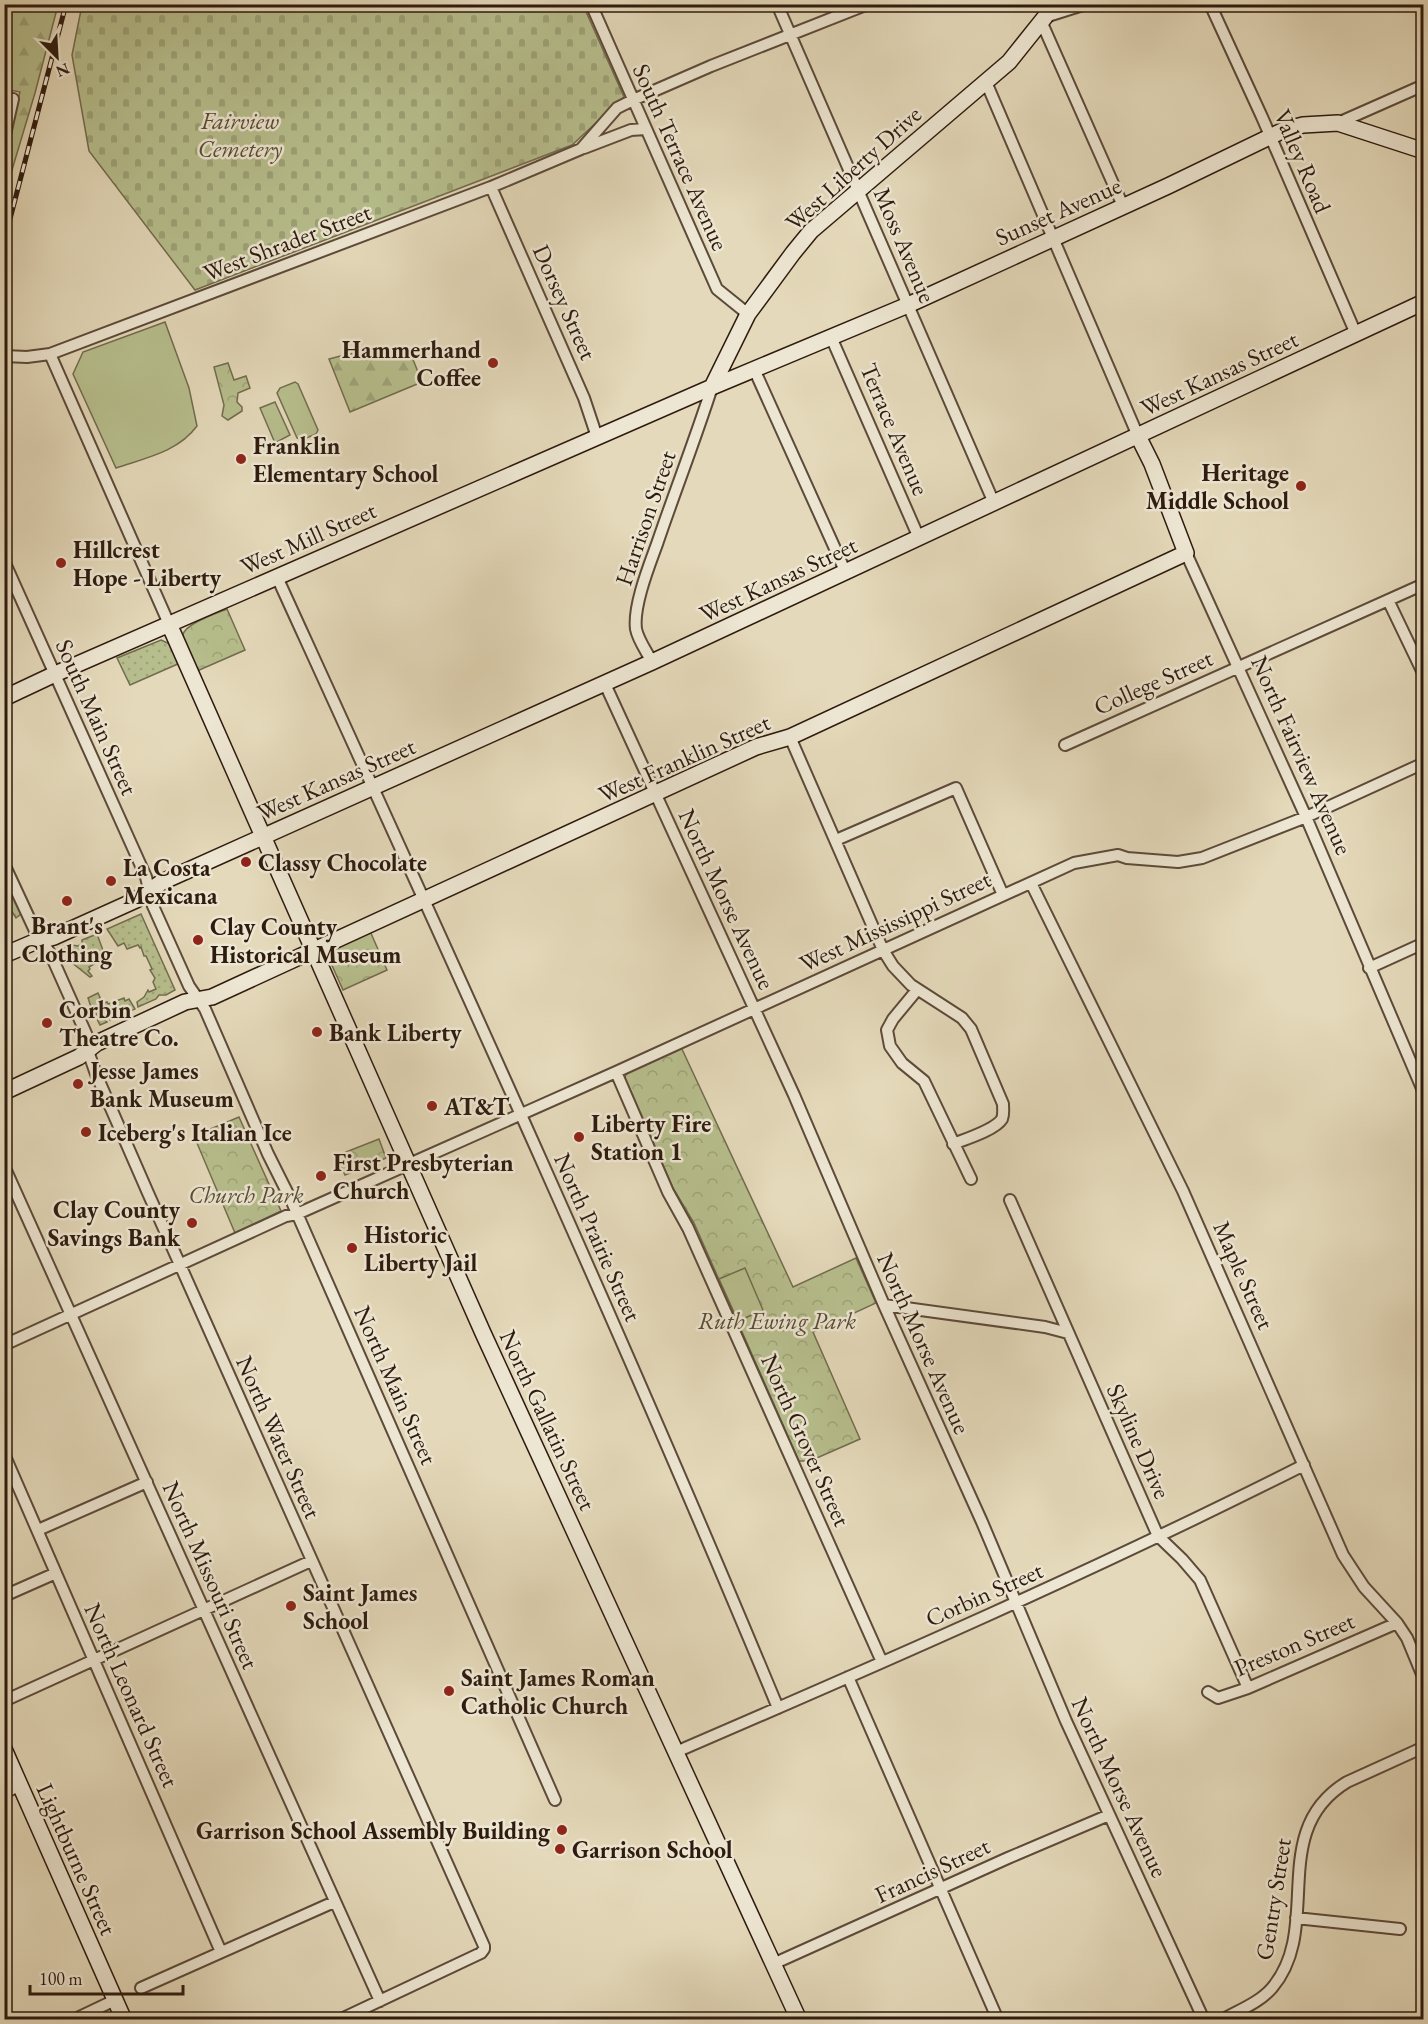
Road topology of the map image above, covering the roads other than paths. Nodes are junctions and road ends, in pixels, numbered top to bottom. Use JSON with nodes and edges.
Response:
{"nodes":[{"id":1,"x":591,"y":4,"type":"edge"},
{"id":2,"x":777,"y":4,"type":"edge"},
{"id":3,"x":868,"y":4,"type":"edge"},
{"id":4,"x":1086,"y":4,"type":"edge"},
{"id":5,"x":1210,"y":4,"type":"edge"},
{"id":6,"x":1046,"y":14,"type":"edge"},
{"id":7,"x":790,"y":34,"type":"junction"},
{"id":8,"x":986,"y":82,"type":"junction"},
{"id":9,"x":1424,"y":85,"type":"edge"},
{"id":10,"x":13,"y":99,"type":"dead end"},
{"id":11,"x":633,"y":100,"type":"junction"},
{"id":12,"x":1338,"y":123,"type":"junction"},
{"id":13,"x":646,"y":129,"type":"junction"},
{"id":14,"x":1270,"y":137,"type":"junction"},
{"id":15,"x":4,"y":139,"type":"edge"},
{"id":16,"x":581,"y":149,"type":"junction"},
{"id":17,"x":1424,"y":151,"type":"edge"},
{"id":18,"x":491,"y":187,"type":"junction"},
{"id":19,"x":859,"y":190,"type":"junction"},
{"id":20,"x":1123,"y":207,"type":"junction"},
{"id":21,"x":1053,"y":238,"type":"junction"},
{"id":22,"x":1424,"y":302,"type":"edge"},
{"id":23,"x":908,"y":305,"type":"junction"},
{"id":24,"x":748,"y":314,"type":"junction"},
{"id":25,"x":1356,"y":334,"type":"junction"},
{"id":26,"x":831,"y":337,"type":"junction"},
{"id":27,"x":50,"y":354,"type":"junction"},
{"id":28,"x":4,"y":356,"type":"edge"},
{"id":29,"x":754,"y":369,"type":"junction"},
{"id":30,"x":712,"y":387,"type":"junction"},
{"id":31,"x":597,"y":436,"type":"junction"},
{"id":32,"x":1138,"y":436,"type":"junction"},
{"id":33,"x":994,"y":503,"type":"junction"},
{"id":34,"x":920,"y":538,"type":"junction"},
{"id":35,"x":1186,"y":553,"type":"junction"},
{"id":36,"x":4,"y":561,"type":"edge"},
{"id":37,"x":846,"y":573,"type":"junction"},
{"id":38,"x":277,"y":577,"type":"junction"},
{"id":39,"x":1424,"y":585,"type":"edge"},
{"id":40,"x":1388,"y":600,"type":"junction"},
{"id":41,"x":169,"y":624,"type":"junction"},
{"id":42,"x":652,"y":662,"type":"junction"},
{"id":43,"x":1239,"y":667,"type":"junction"},
{"id":44,"x":55,"y":674,"type":"junction"},
{"id":45,"x":1424,"y":675,"type":"edge"},
{"id":46,"x":605,"y":684,"type":"junction"},
{"id":47,"x":4,"y":698,"type":"edge"},
{"id":48,"x":790,"y":737,"type":"junction"},
{"id":49,"x":1065,"y":745,"type":"dead end"},
{"id":50,"x":1424,"y":763,"type":"edge"},
{"id":51,"x":372,"y":788,"type":"junction"},
{"id":52,"x":655,"y":794,"type":"junction"},
{"id":53,"x":1306,"y":817,"type":"junction"},
{"id":54,"x":263,"y":837,"type":"junction"},
{"id":55,"x":836,"y":840,"type":"junction"},
{"id":56,"x":4,"y":864,"type":"edge"},
{"id":57,"x":1031,"y":883,"type":"junction"},
{"id":58,"x":150,"y":891,"type":"junction"},
{"id":59,"x":1003,"y":896,"type":"junction"},
{"id":60,"x":424,"y":899,"type":"junction"},
{"id":61,"x":40,"y":941,"type":"junction"},
{"id":62,"x":1424,"y":943,"type":"edge"},
{"id":63,"x":314,"y":949,"type":"junction"},
{"id":64,"x":883,"y":950,"type":"junction"},
{"id":65,"x":4,"y":955,"type":"edge"},
{"id":66,"x":1369,"y":968,"type":"junction"},
{"id":67,"x":917,"y":990,"type":"junction"},
{"id":68,"x":199,"y":1000,"type":"junction"},
{"id":69,"x":754,"y":1009,"type":"junction"},
{"id":70,"x":89,"y":1050,"type":"junction"},
{"id":71,"x":616,"y":1072,"type":"junction"},
{"id":72,"x":4,"y":1092,"type":"edge"},
{"id":73,"x":1424,"y":1094,"type":"edge"},
{"id":74,"x":521,"y":1114,"type":"junction"},
{"id":75,"x":953,"y":1144,"type":"junction"},
{"id":76,"x":409,"y":1164,"type":"junction"},
{"id":77,"x":4,"y":1166,"type":"edge"},
{"id":78,"x":970,"y":1179,"type":"dead end"},
{"id":79,"x":1010,"y":1200,"type":"dead end"},
{"id":80,"x":297,"y":1214,"type":"junction"},
{"id":81,"x":180,"y":1266,"type":"junction"},
{"id":82,"x":884,"y":1305,"type":"junction"},
{"id":83,"x":72,"y":1314,"type":"junction"},
{"id":84,"x":1068,"y":1333,"type":"junction"},
{"id":85,"x":4,"y":1345,"type":"edge"},
{"id":86,"x":4,"y":1454,"type":"edge"},
{"id":87,"x":1304,"y":1465,"type":"junction"},
{"id":88,"x":147,"y":1482,"type":"junction"},
{"id":89,"x":38,"y":1530,"type":"junction"},
{"id":90,"x":1158,"y":1536,"type":"junction"},
{"id":91,"x":311,"y":1561,"type":"junction"},
{"id":92,"x":56,"y":1573,"type":"junction"},
{"id":93,"x":4,"y":1596,"type":"edge"},
{"id":94,"x":1016,"y":1604,"type":"junction"},
{"id":95,"x":204,"y":1610,"type":"junction"},
{"id":96,"x":1398,"y":1623,"type":"junction"},
{"id":97,"x":94,"y":1660,"type":"junction"},
{"id":98,"x":882,"y":1662,"type":"junction"},
{"id":99,"x":849,"y":1677,"type":"junction"},
{"id":100,"x":1424,"y":1679,"type":"edge"},
{"id":101,"x":1248,"y":1688,"type":"junction"},
{"id":102,"x":1208,"y":1692,"type":"dead end"},
{"id":103,"x":4,"y":1701,"type":"edge"},
{"id":104,"x":778,"y":1708,"type":"junction"},
{"id":105,"x":1424,"y":1747,"type":"edge"},
{"id":106,"x":4,"y":1749,"type":"edge"},
{"id":107,"x":676,"y":1752,"type":"junction"},
{"id":108,"x":21,"y":1785,"type":"junction"},
{"id":109,"x":4,"y":1793,"type":"edge"},
{"id":110,"x":555,"y":1800,"type":"dead end"},
{"id":111,"x":1109,"y":1815,"type":"junction"},
{"id":112,"x":941,"y":1889,"type":"junction"},
{"id":113,"x":334,"y":1902,"type":"junction"},
{"id":114,"x":1296,"y":1918,"type":"junction"},
{"id":115,"x":1400,"y":1929,"type":"dead end"},
{"id":116,"x":221,"y":1952,"type":"junction"},
{"id":117,"x":773,"y":1964,"type":"junction"},
{"id":118,"x":141,"y":1988,"type":"dead end"},
{"id":119,"x":115,"y":2000,"type":"junction"},
{"id":120,"x":380,"y":2001,"type":"junction"},
{"id":121,"x":73,"y":2019,"type":"edge"},
{"id":122,"x":124,"y":2019,"type":"edge"},
{"id":123,"x":339,"y":2019,"type":"edge"},
{"id":124,"x":799,"y":2019,"type":"edge"},
{"id":125,"x":998,"y":2019,"type":"edge"},
{"id":126,"x":1204,"y":2019,"type":"edge"},
{"id":127,"x":1222,"y":2019,"type":"edge"}],
"edges":[{"from":1,"to":11,"type":"street","name":"South Terrace Avenue"},
{"from":2,"to":7,"type":"street","name":"Moss Avenue"},
{"from":3,"to":7,"type":"street","name":"West Shrader Street"},
{"from":4,"to":6,"type":"street"},
{"from":5,"to":14,"type":"street","name":"Valley Road"},
{"from":6,"to":8,"type":"street","name":"West Liberty Drive"},
{"from":6,"to":20,"type":"street"},
{"from":7,"to":11,"type":"street","name":"West Shrader Street"},
{"from":7,"to":19,"type":"street","name":"Moss Avenue"},
{"from":8,"to":19,"type":"street","name":"West Liberty Drive"},
{"from":8,"to":21,"type":"street"},
{"from":9,"to":12,"type":"street","name":"Sunset Avenue"},
{"from":10,"to":15,"type":"street"},
{"from":11,"to":13,"type":"street","name":"South Terrace Avenue"},
{"from":11,"to":16,"type":"street","name":"West Shrader Street"},
{"from":12,"to":14,"type":"street","name":"Sunset Avenue"},
{"from":12,"to":17,"type":"street"},
{"from":13,"to":16,"type":"street","name":"West Shrader Street"},
{"from":13,"to":24,"type":"street","name":"South Terrace Avenue"},
{"from":14,"to":20,"type":"street","name":"Sunset Avenue"},
{"from":14,"to":25,"type":"street","name":"Valley Road"},
{"from":16,"to":18,"type":"street","name":"West Shrader Street"},
{"from":18,"to":27,"type":"street","name":"West Shrader Street"},
{"from":18,"to":31,"type":"street","name":"Dorsey Street"},
{"from":19,"to":23,"type":"street","name":"Moss Avenue"},
{"from":19,"to":24,"type":"street","name":"West Liberty Drive"},
{"from":20,"to":21,"type":"street","name":"Sunset Avenue"},
{"from":21,"to":23,"type":"street","name":"Sunset Avenue"},
{"from":21,"to":32,"type":"street"},
{"from":22,"to":25,"type":"street","name":"West Kansas Street"},
{"from":23,"to":26,"type":"street","name":"Sunset Avenue"},
{"from":23,"to":33,"type":"street","name":"Moss Avenue"},
{"from":24,"to":30,"type":"street","name":"West Liberty Drive"},
{"from":25,"to":32,"type":"street","name":"West Kansas Street"},
{"from":26,"to":29,"type":"street","name":"Sunset Avenue"},
{"from":26,"to":34,"type":"street","name":"Terrace Avenue"},
{"from":27,"to":28,"type":"street","name":"West Shrader Street"},
{"from":27,"to":41,"type":"street"},
{"from":29,"to":30,"type":"street","name":"Sunset Avenue"},
{"from":29,"to":37,"type":"street"},
{"from":30,"to":31,"type":"street","name":"West Mill Street"},
{"from":30,"to":42,"type":"street","name":"Harrison Street"},
{"from":31,"to":38,"type":"street","name":"West Mill Street"},
{"from":32,"to":33,"type":"street","name":"West Kansas Street"},
{"from":32,"to":35,"type":"street","name":"North Fairview Avenue"},
{"from":33,"to":34,"type":"street","name":"West Kansas Street"},
{"from":34,"to":37,"type":"street","name":"West Kansas Street"},
{"from":35,"to":43,"type":"street","name":"North Fairview Avenue"},
{"from":35,"to":48,"type":"street","name":"West Franklin Street"},
{"from":36,"to":44,"type":"street","name":"South Main Street"},
{"from":37,"to":42,"type":"street","name":"West Kansas Street"},
{"from":38,"to":41,"type":"street","name":"West Mill Street"},
{"from":38,"to":51,"type":"street","name":"North Prairie Street"},
{"from":39,"to":40,"type":"street","name":"College Street"},
{"from":40,"to":43,"type":"street","name":"College Street"},
{"from":40,"to":45,"type":"street"},
{"from":41,"to":44,"type":"street","name":"West Mill Street"},
{"from":41,"to":54,"type":"street","name":"North Gallatin Street"},
{"from":42,"to":46,"type":"street","name":"West Kansas Street"},
{"from":43,"to":49,"type":"street","name":"College Street"},
{"from":43,"to":53,"type":"street","name":"North Fairview Avenue"},
{"from":44,"to":47,"type":"street","name":"West Mill Street"},
{"from":44,"to":58,"type":"street","name":"South Main Street"},
{"from":46,"to":51,"type":"street","name":"West Kansas Street"},
{"from":46,"to":52,"type":"street","name":"North Morse Avenue"},
{"from":48,"to":52,"type":"street","name":"West Franklin Street"},
{"from":48,"to":55,"type":"street"},
{"from":50,"to":53,"type":"street","name":"West Mississippi Street"},
{"from":51,"to":54,"type":"street","name":"West Kansas Street"},
{"from":51,"to":60,"type":"street","name":"North Prairie Street"},
{"from":52,"to":60,"type":"street","name":"West Franklin Street"},
{"from":52,"to":69,"type":"street","name":"North Morse Avenue"},
{"from":53,"to":57,"type":"street","name":"West Mississippi Street"},
{"from":53,"to":66,"type":"street","name":"North Fairview Avenue"},
{"from":54,"to":58,"type":"street","name":"West Kansas Street"},
{"from":54,"to":63,"type":"street","name":"North Gallatin Street"},
{"from":55,"to":59,"type":"street"},
{"from":55,"to":64,"type":"street"},
{"from":56,"to":61,"type":"street","name":"North Water Street"},
{"from":57,"to":59,"type":"street","name":"West Mississippi Street"},
{"from":57,"to":87,"type":"street","name":"Maple Street"},
{"from":58,"to":61,"type":"street","name":"West Kansas Street"},
{"from":58,"to":68,"type":"street","name":"North Main Street"},
{"from":59,"to":64,"type":"street","name":"West Mississippi Street"},
{"from":60,"to":63,"type":"street","name":"West Franklin Street"},
{"from":60,"to":74,"type":"street","name":"North Prairie Street"},
{"from":61,"to":65,"type":"street","name":"West Kansas Street"},
{"from":61,"to":70,"type":"street","name":"North Water Street"},
{"from":62,"to":66,"type":"street"},
{"from":63,"to":68,"type":"street","name":"West Franklin Street"},
{"from":63,"to":76,"type":"street","name":"North Gallatin Street"},
{"from":64,"to":67,"type":"street"},
{"from":64,"to":69,"type":"street","name":"West Mississippi Street"},
{"from":66,"to":73,"type":"street","name":"North Fairview Avenue"},
{"from":67,"to":75,"type":"street"},
{"from":67,"to":75,"type":"street"},
{"from":68,"to":70,"type":"street","name":"West Franklin Street"},
{"from":68,"to":80,"type":"street","name":"North Main Street"},
{"from":69,"to":71,"type":"street","name":"West Mississippi Street"},
{"from":69,"to":82,"type":"street","name":"North Morse Avenue"},
{"from":70,"to":72,"type":"street","name":"West Franklin Street"},
{"from":70,"to":81,"type":"street","name":"North Water Street"},
{"from":71,"to":74,"type":"street","name":"West Mississippi Street"},
{"from":71,"to":98,"type":"street","name":"North Grover Street"},
{"from":74,"to":76,"type":"street","name":"West Mississippi Street"},
{"from":74,"to":104,"type":"street","name":"North Prairie Street"},
{"from":75,"to":78,"type":"street"},
{"from":76,"to":80,"type":"street","name":"West Mississippi Street"},
{"from":76,"to":107,"type":"street","name":"North Gallatin Street"},
{"from":77,"to":83,"type":"street","name":"North Missouri Street"},
{"from":79,"to":84,"type":"street","name":"Skyline Drive"},
{"from":80,"to":81,"type":"street","name":"West Mississippi Street"},
{"from":80,"to":110,"type":"street","name":"North Main Street"},
{"from":81,"to":83,"type":"street","name":"West Mississippi Street"},
{"from":81,"to":91,"type":"street","name":"North Water Street"},
{"from":82,"to":84,"type":"street"},
{"from":82,"to":94,"type":"street","name":"North Morse Avenue"},
{"from":83,"to":85,"type":"street","name":"West Mississippi Street"},
{"from":83,"to":88,"type":"street","name":"North Missouri Street"},
{"from":84,"to":90,"type":"street","name":"Skyline Drive"},
{"from":86,"to":89,"type":"street","name":"North Leonard Street"},
{"from":87,"to":90,"type":"street","name":"Corbin Street"},
{"from":87,"to":96,"type":"street","name":"Maple Street"},
{"from":88,"to":89,"type":"street"},
{"from":88,"to":95,"type":"street","name":"North Missouri Street"},
{"from":89,"to":92,"type":"street","name":"North Leonard Street"},
{"from":90,"to":94,"type":"street","name":"Corbin Street"},
{"from":90,"to":101,"type":"street","name":"Skyline Drive"},
{"from":91,"to":95,"type":"street"},
{"from":91,"to":120,"type":"street","name":"North Water Street"},
{"from":92,"to":93,"type":"street"},
{"from":92,"to":97,"type":"street","name":"North Leonard Street"},
{"from":94,"to":98,"type":"street","name":"Corbin Street"},
{"from":94,"to":111,"type":"street","name":"North Morse Avenue"},
{"from":95,"to":97,"type":"street"},
{"from":95,"to":113,"type":"street","name":"North Missouri Street"},
{"from":96,"to":100,"type":"street","name":"Maple Street"},
{"from":96,"to":101,"type":"street","name":"Preston Street"},
{"from":97,"to":103,"type":"street"},
{"from":97,"to":116,"type":"street","name":"North Leonard Street"},
{"from":98,"to":99,"type":"street","name":"Corbin Street"},
{"from":99,"to":104,"type":"street","name":"Corbin Street"},
{"from":99,"to":112,"type":"street"},
{"from":101,"to":102,"type":"street","name":"Preston Street"},
{"from":104,"to":107,"type":"street","name":"Corbin Street"},
{"from":105,"to":114,"type":"street","name":"Gentry Street"},
{"from":106,"to":108,"type":"street","name":"Lightburne Street"},
{"from":107,"to":117,"type":"street","name":"North Gallatin Street"},
{"from":108,"to":109,"type":"street"},
{"from":108,"to":119,"type":"street","name":"Lightburne Street"},
{"from":111,"to":112,"type":"street","name":"Francis Street"},
{"from":111,"to":126,"type":"street","name":"North Morse Avenue"},
{"from":112,"to":117,"type":"street","name":"Francis Street"},
{"from":112,"to":125,"type":"street"},
{"from":113,"to":116,"type":"street"},
{"from":113,"to":120,"type":"street","name":"North Missouri Street"},
{"from":114,"to":115,"type":"street"},
{"from":114,"to":127,"type":"street","name":"Gentry Street"},
{"from":116,"to":118,"type":"street"},
{"from":117,"to":124,"type":"street","name":"North Gallatin Street"},
{"from":119,"to":121,"type":"street"},
{"from":119,"to":122,"type":"street","name":"Lightburne Street"},
{"from":120,"to":123,"type":"street"}]}
